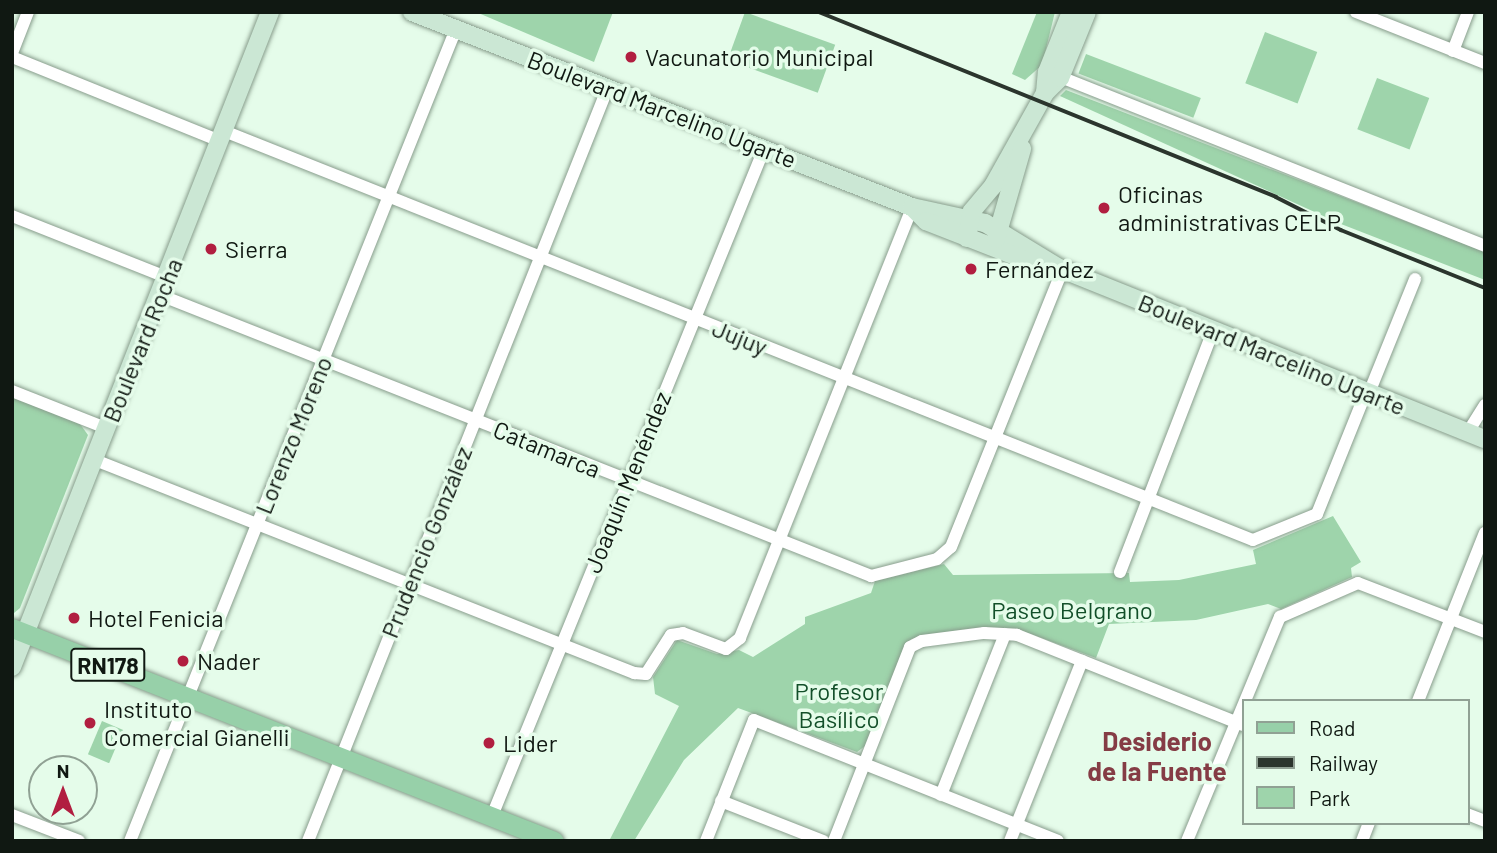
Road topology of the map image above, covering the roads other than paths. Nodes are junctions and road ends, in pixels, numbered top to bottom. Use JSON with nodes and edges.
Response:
{"nodes":[{"id":1,"x":28,"y":12,"type":"edge"},
{"id":2,"x":270,"y":12,"type":"edge"},
{"id":3,"x":412,"y":12,"type":"edge"},
{"id":4,"x":1071,"y":12,"type":"edge"},
{"id":5,"x":1087,"y":12,"type":"edge"},
{"id":6,"x":1356,"y":12,"type":"edge"},
{"id":7,"x":1468,"y":12,"type":"edge"},
{"id":8,"x":456,"y":29,"type":"junction"},
{"id":9,"x":1452,"y":51,"type":"junction"},
{"id":10,"x":12,"y":55,"type":"edge"},
{"id":11,"x":1485,"y":63,"type":"edge"},
{"id":12,"x":1054,"y":75,"type":"junction"},
{"id":13,"x":608,"y":88,"type":"junction"},
{"id":14,"x":1028,"y":126,"type":"junction"},
{"id":15,"x":222,"y":136,"type":"junction"},
{"id":16,"x":765,"y":149,"type":"junction"},
{"id":17,"x":389,"y":197,"type":"junction"},
{"id":18,"x":912,"y":208,"type":"junction"},
{"id":19,"x":12,"y":216,"type":"edge"},
{"id":20,"x":969,"y":219,"type":"junction"},
{"id":21,"x":1001,"y":231,"type":"junction"},
{"id":22,"x":967,"y":238,"type":"junction"},
{"id":23,"x":988,"y":246,"type":"junction"},
{"id":24,"x":1485,"y":246,"type":"edge"},
{"id":25,"x":540,"y":257,"type":"junction"},
{"id":26,"x":1061,"y":268,"type":"junction"},
{"id":27,"x":166,"y":277,"type":"junction"},
{"id":28,"x":1415,"y":279,"type":"dead end"},
{"id":29,"x":160,"y":295,"type":"junction"},
{"id":30,"x":695,"y":319,"type":"junction"},
{"id":31,"x":1213,"y":331,"type":"junction"},
{"id":32,"x":324,"y":360,"type":"junction"},
{"id":33,"x":844,"y":380,"type":"junction"},
{"id":34,"x":12,"y":391,"type":"edge"},
{"id":35,"x":1368,"y":393,"type":"junction"},
{"id":36,"x":1485,"y":405,"type":"edge"},
{"id":37,"x":475,"y":421,"type":"junction"},
{"id":38,"x":106,"y":428,"type":"junction"},
{"id":39,"x":1476,"y":436,"type":"edge"},
{"id":40,"x":995,"y":438,"type":"junction"},
{"id":41,"x":94,"y":460,"type":"junction"},
{"id":42,"x":627,"y":481,"type":"junction"},
{"id":43,"x":1148,"y":499,"type":"junction"},
{"id":44,"x":258,"y":523,"type":"junction"},
{"id":45,"x":1485,"y":533,"type":"edge"},
{"id":46,"x":778,"y":542,"type":"junction"},
{"id":47,"x":1120,"y":572,"type":"dead end"},
{"id":48,"x":410,"y":583,"type":"junction"},
{"id":49,"x":1451,"y":618,"type":"junction"},
{"id":50,"x":19,"y":631,"type":"edge"},
{"id":51,"x":1485,"y":632,"type":"edge"},
{"id":52,"x":1005,"y":634,"type":"junction"},
{"id":53,"x":561,"y":643,"type":"junction"},
{"id":54,"x":1082,"y":661,"type":"junction"},
{"id":55,"x":12,"y":667,"type":"edge"},
{"id":56,"x":190,"y":697,"type":"junction"},
{"id":57,"x":1248,"y":699,"type":"edge"},
{"id":58,"x":1419,"y":699,"type":"edge"},
{"id":59,"x":1239,"y":723,"type":"edge"},
{"id":60,"x":341,"y":756,"type":"junction"},
{"id":61,"x":864,"y":764,"type":"junction"},
{"id":62,"x":941,"y":795,"type":"junction"},
{"id":63,"x":721,"y":801,"type":"junction"},
{"id":64,"x":12,"y":815,"type":"edge"},
{"id":65,"x":492,"y":816,"type":"junction"},
{"id":66,"x":1017,"y":824,"type":"junction"},
{"id":67,"x":548,"y":840,"type":"edge"},
{"id":68,"x":79,"y":841,"type":"edge"},
{"id":69,"x":130,"y":841,"type":"edge"},
{"id":70,"x":308,"y":841,"type":"edge"},
{"id":71,"x":706,"y":841,"type":"edge"},
{"id":72,"x":823,"y":841,"type":"edge"},
{"id":73,"x":834,"y":841,"type":"edge"},
{"id":74,"x":1010,"y":841,"type":"edge"},
{"id":75,"x":1058,"y":841,"type":"edge"},
{"id":76,"x":1187,"y":841,"type":"edge"}],
"edges":[{"from":1,"to":10,"type":"street"},
{"from":2,"to":15,"type":"main road","name":"Boulevard Rocha"},
{"from":3,"to":8,"type":"main road","name":"Boulevard Marcelino Ugarte"},
{"from":4,"to":12,"type":"main road"},
{"from":5,"to":12,"type":"main road"},
{"from":6,"to":9,"type":"street"},
{"from":7,"to":9,"type":"street"},
{"from":8,"to":13,"type":"main road","name":"Boulevard Marcelino Ugarte"},
{"from":8,"to":17,"type":"street","name":"Lorenzo Moreno"},
{"from":9,"to":11,"type":"street"},
{"from":10,"to":15,"type":"street","name":"Jujuy"},
{"from":12,"to":14,"type":"main road"},
{"from":12,"to":24,"type":"street"},
{"from":13,"to":16,"type":"main road","name":"Boulevard Marcelino Ugarte"},
{"from":13,"to":25,"type":"street","name":"Prudencio González"},
{"from":14,"to":20,"type":"main road"},
{"from":14,"to":21,"type":"main road"},
{"from":15,"to":17,"type":"street","name":"Jujuy"},
{"from":15,"to":27,"type":"main road","name":"Boulevard Rocha"},
{"from":16,"to":18,"type":"main road","name":"Boulevard Marcelino Ugarte"},
{"from":16,"to":30,"type":"street","name":"Joaquín Menéndez"},
{"from":17,"to":25,"type":"street","name":"Jujuy"},
{"from":17,"to":32,"type":"street","name":"Lorenzo Moreno"},
{"from":18,"to":20,"type":"main road","name":"Boulevard Marcelino Ugarte"},
{"from":18,"to":22,"type":"main road","name":"Boulevard Marcelino Ugarte"},
{"from":18,"to":33,"type":"street"},
{"from":19,"to":27,"type":"street"},
{"from":20,"to":21,"type":"main road","name":"Boulevard Marcelino Ugarte"},
{"from":20,"to":22,"type":"main road"},
{"from":21,"to":23,"type":"main road"},
{"from":21,"to":26,"type":"main road","name":"Boulevard Marcelino Ugarte"},
{"from":22,"to":23,"type":"main road","name":"Boulevard Marcelino Ugarte"},
{"from":23,"to":26,"type":"main road","name":"Boulevard Marcelino Ugarte"},
{"from":25,"to":30,"type":"street","name":"Jujuy"},
{"from":25,"to":37,"type":"street","name":"Prudencio González"},
{"from":26,"to":31,"type":"main road","name":"Boulevard Marcelino Ugarte"},
{"from":26,"to":40,"type":"street"},
{"from":27,"to":29,"type":"main road","name":"Boulevard Rocha"},
{"from":28,"to":35,"type":"street"},
{"from":29,"to":32,"type":"street","name":"Catamarca"},
{"from":29,"to":38,"type":"main road","name":"Boulevard Rocha"},
{"from":30,"to":33,"type":"street","name":"Jujuy"},
{"from":30,"to":42,"type":"street","name":"Joaquín Menéndez"},
{"from":31,"to":35,"type":"main road","name":"Boulevard Marcelino Ugarte"},
{"from":31,"to":43,"type":"street"},
{"from":32,"to":37,"type":"street","name":"Catamarca"},
{"from":32,"to":44,"type":"street","name":"Lorenzo Moreno"},
{"from":33,"to":40,"type":"street","name":"Jujuy"},
{"from":33,"to":46,"type":"street"},
{"from":34,"to":38,"type":"street"},
{"from":35,"to":39,"type":"main road","name":"Boulevard Marcelino Ugarte"},
{"from":35,"to":43,"type":"street","name":"Jujuy"},
{"from":36,"to":39,"type":"street"},
{"from":37,"to":42,"type":"street","name":"Catamarca"},
{"from":37,"to":48,"type":"street","name":"Prudencio González"},
{"from":38,"to":41,"type":"main road","name":"Boulevard Rocha"},
{"from":40,"to":43,"type":"street","name":"Jujuy"},
{"from":40,"to":46,"type":"street","name":"Catamarca"},
{"from":41,"to":44,"type":"street"},
{"from":41,"to":50,"type":"main road","name":"Boulevard Rocha"},
{"from":42,"to":46,"type":"street","name":"Catamarca"},
{"from":42,"to":53,"type":"street","name":"Joaquín Menéndez"},
{"from":43,"to":47,"type":"street"},
{"from":44,"to":48,"type":"street"},
{"from":44,"to":56,"type":"street","name":"Lorenzo Moreno"},
{"from":45,"to":49,"type":"street"},
{"from":46,"to":53,"type":"street"},
{"from":48,"to":53,"type":"street"},
{"from":48,"to":60,"type":"street","name":"Prudencio González"},
{"from":49,"to":51,"type":"street"},
{"from":49,"to":57,"type":"street"},
{"from":49,"to":58,"type":"street"},
{"from":50,"to":55,"type":"main road","name":"Boulevard Rocha"},
{"from":50,"to":56,"type":"main road","number":"RN178"},
{"from":52,"to":54,"type":"street"},
{"from":52,"to":61,"type":"street"},
{"from":52,"to":62,"type":"street"},
{"from":53,"to":65,"type":"street","name":"Joaquín Menéndez"},
{"from":54,"to":59,"type":"street"},
{"from":54,"to":66,"type":"street"},
{"from":56,"to":60,"type":"main road","number":"RN178"},
{"from":56,"to":69,"type":"street","name":"Lorenzo Moreno"},
{"from":59,"to":76,"type":"street"},
{"from":60,"to":65,"type":"main road","number":"RN178"},
{"from":60,"to":70,"type":"street","name":"Prudencio González"},
{"from":61,"to":62,"type":"street"},
{"from":61,"to":63,"type":"street"},
{"from":61,"to":73,"type":"street"},
{"from":62,"to":66,"type":"street"},
{"from":63,"to":71,"type":"street"},
{"from":63,"to":72,"type":"street"},
{"from":64,"to":68,"type":"street"},
{"from":65,"to":67,"type":"main road","number":"RN178"},
{"from":66,"to":74,"type":"street"},
{"from":66,"to":75,"type":"street"}]}
